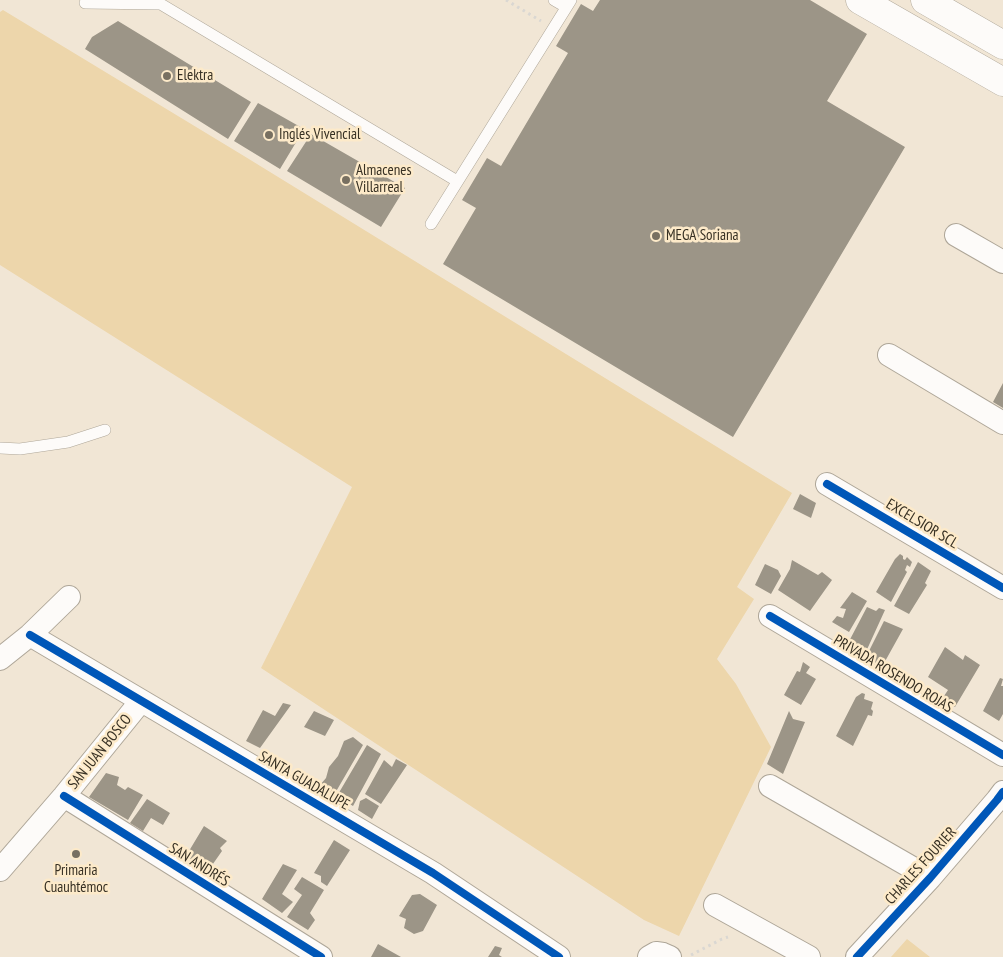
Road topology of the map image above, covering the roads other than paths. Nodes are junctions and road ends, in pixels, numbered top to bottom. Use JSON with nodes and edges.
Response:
{"nodes":[{"id":1,"x":554,"y":0,"type":"edge"},
{"id":2,"x":860,"y":0,"type":"edge"},
{"id":3,"x":925,"y":0,"type":"edge"},
{"id":4,"x":159,"y":1,"type":"edge"},
{"id":5,"x":86,"y":3,"type":"dead end"},
{"id":6,"x":569,"y":4,"type":"edge"},
{"id":7,"x":1002,"y":41,"type":"edge"},
{"id":8,"x":993,"y":76,"type":"edge"},
{"id":9,"x":457,"y":181,"type":"junction"},
{"id":10,"x":431,"y":224,"type":"dead end"},
{"id":11,"x":956,"y":235,"type":"dead end"},
{"id":12,"x":1003,"y":262,"type":"edge"},
{"id":13,"x":889,"y":356,"type":"dead end"},
{"id":14,"x":1003,"y":423,"type":"edge"},
{"id":15,"x":105,"y":430,"type":"dead end"},
{"id":16,"x":0,"y":448,"type":"edge"},
{"id":17,"x":827,"y":484,"type":"dead end"},
{"id":18,"x":1003,"y":588,"type":"edge"},
{"id":19,"x":69,"y":597,"type":"dead end"},
{"id":20,"x":770,"y":616,"type":"dead end"},
{"id":21,"x":30,"y":635,"type":"junction"},
{"id":22,"x":0,"y":659,"type":"edge"},
{"id":23,"x":141,"y":701,"type":"junction"},
{"id":24,"x":1003,"y":755,"type":"edge"},
{"id":25,"x":770,"y":786,"type":"dead end"},
{"id":26,"x":1003,"y":792,"type":"edge"},
{"id":27,"x":64,"y":796,"type":"junction"},
{"id":28,"x":0,"y":870,"type":"edge"},
{"id":29,"x":930,"y":878,"type":"junction"},
{"id":30,"x":715,"y":905,"type":"dead end"},
{"id":31,"x":321,"y":957,"type":"edge"},
{"id":32,"x":560,"y":957,"type":"edge"},
{"id":33,"x":649,"y":957,"type":"edge"},
{"id":34,"x":670,"y":957,"type":"edge"},
{"id":35,"x":809,"y":957,"type":"edge"},
{"id":36,"x":857,"y":957,"type":"edge"}],
"edges":[{"from":1,"to":6,"type":"lane"},
{"from":2,"to":8,"type":"street"},
{"from":3,"to":7,"type":"street"},
{"from":4,"to":5,"type":"lane"},
{"from":4,"to":9,"type":"lane"},
{"from":6,"to":9,"type":"lane"},
{"from":7,"to":8,"type":"street"},
{"from":9,"to":10,"type":"lane"},
{"from":11,"to":12,"type":"street"},
{"from":13,"to":14,"type":"street"},
{"from":15,"to":16,"type":"lane"},
{"from":17,"to":18,"type":"street","name":"EXCELSIOR SCL"},
{"from":19,"to":21,"type":"street"},
{"from":20,"to":24,"type":"street","name":"PRIVADA ROSENDO ROJAS"},
{"from":21,"to":22,"type":"street"},
{"from":21,"to":23,"type":"street","name":"SANTA GUADALUPE"},
{"from":23,"to":27,"type":"street","name":"SAN JUAN BOSCO"},
{"from":23,"to":32,"type":"street","name":"SANTA GUADALUPE"},
{"from":25,"to":29,"type":"street"},
{"from":26,"to":29,"type":"street","name":"CHARLES FOURIER"},
{"from":27,"to":28,"type":"street","name":"SAN JUAN BOSCO"},
{"from":27,"to":31,"type":"street","name":"SAN ANDRÉS"},
{"from":29,"to":36,"type":"street","name":"CHARLES FOURIER"},
{"from":30,"to":35,"type":"street"},
{"from":33,"to":34,"type":"street"}]}
